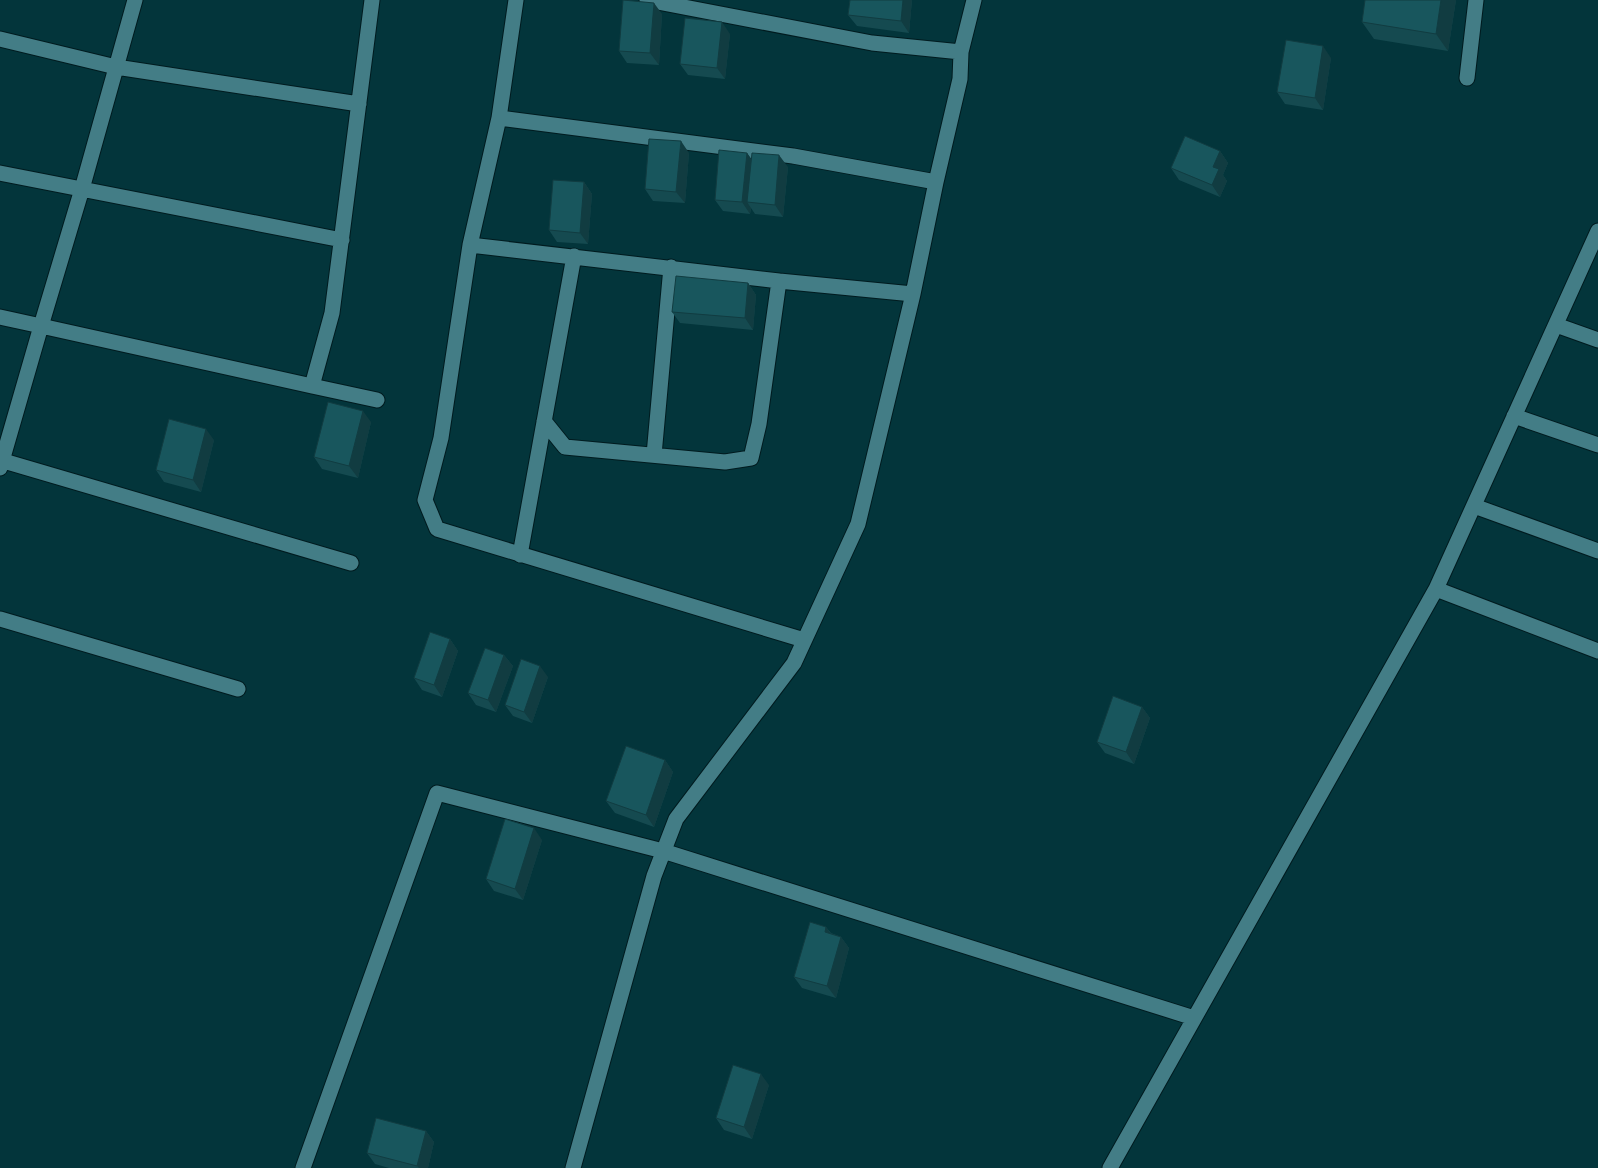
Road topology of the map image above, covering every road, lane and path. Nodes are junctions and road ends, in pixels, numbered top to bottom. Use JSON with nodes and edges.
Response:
{"nodes":[{"id":1,"x":135,"y":0,"type":"edge"},
{"id":2,"x":372,"y":0,"type":"edge"},
{"id":3,"x":516,"y":0,"type":"edge"},
{"id":4,"x":647,"y":0,"type":"edge"},
{"id":5,"x":974,"y":0,"type":"edge"},
{"id":6,"x":1476,"y":0,"type":"edge"},
{"id":7,"x":0,"y":39,"type":"edge"},
{"id":8,"x":961,"y":52,"type":"junction"},
{"id":9,"x":116,"y":67,"type":"junction"},
{"id":10,"x":1466,"y":78,"type":"dead end"},
{"id":11,"x":359,"y":104,"type":"junction"},
{"id":12,"x":499,"y":118,"type":"junction"},
{"id":13,"x":0,"y":173,"type":"edge"},
{"id":14,"x":936,"y":182,"type":"junction"},
{"id":15,"x":82,"y":189,"type":"junction"},
{"id":16,"x":1598,"y":231,"type":"edge"},
{"id":17,"x":342,"y":240,"type":"junction"},
{"id":18,"x":470,"y":244,"type":"junction"},
{"id":19,"x":574,"y":256,"type":"junction"},
{"id":20,"x":671,"y":267,"type":"junction"},
{"id":21,"x":778,"y":281,"type":"junction"},
{"id":22,"x":913,"y":294,"type":"junction"},
{"id":23,"x":0,"y":317,"type":"edge"},
{"id":24,"x":1556,"y":325,"type":"junction"},
{"id":25,"x":41,"y":326,"type":"junction"},
{"id":26,"x":1598,"y":340,"type":"edge"},
{"id":27,"x":312,"y":386,"type":"junction"},
{"id":28,"x":377,"y":400,"type":"dead end"},
{"id":29,"x":1514,"y":416,"type":"junction"},
{"id":30,"x":544,"y":421,"type":"junction"},
{"id":31,"x":1598,"y":445,"type":"edge"},
{"id":32,"x":654,"y":455,"type":"junction"},
{"id":33,"x":1,"y":463,"type":"edge"},
{"id":34,"x":1474,"y":506,"type":"junction"},
{"id":35,"x":1598,"y":552,"type":"edge"},
{"id":36,"x":520,"y":554,"type":"junction"},
{"id":37,"x":351,"y":563,"type":"dead end"},
{"id":38,"x":1436,"y":589,"type":"junction"},
{"id":39,"x":0,"y":619,"type":"edge"},
{"id":40,"x":804,"y":640,"type":"junction"},
{"id":41,"x":1598,"y":651,"type":"edge"},
{"id":42,"x":238,"y":689,"type":"dead end"},
{"id":43,"x":663,"y":851,"type":"junction"},
{"id":44,"x":1194,"y":1018,"type":"junction"},
{"id":45,"x":303,"y":1168,"type":"edge"},
{"id":46,"x":573,"y":1168,"type":"edge"},
{"id":47,"x":1110,"y":1168,"type":"edge"}],
"edges":[{"from":1,"to":9,"type":"street"},
{"from":2,"to":11,"type":"street"},
{"from":3,"to":12,"type":"street"},
{"from":4,"to":8,"type":"street"},
{"from":5,"to":8,"type":"street"},
{"from":6,"to":10,"type":"street"},
{"from":7,"to":9,"type":"street"},
{"from":8,"to":14,"type":"street"},
{"from":9,"to":11,"type":"street"},
{"from":9,"to":15,"type":"street"},
{"from":11,"to":17,"type":"street"},
{"from":12,"to":14,"type":"street"},
{"from":12,"to":18,"type":"street"},
{"from":13,"to":15,"type":"street"},
{"from":14,"to":22,"type":"street"},
{"from":15,"to":17,"type":"street"},
{"from":15,"to":25,"type":"street"},
{"from":16,"to":24,"type":"street"},
{"from":17,"to":27,"type":"street"},
{"from":18,"to":19,"type":"street"},
{"from":18,"to":36,"type":"street"},
{"from":19,"to":20,"type":"street"},
{"from":19,"to":30,"type":"street"},
{"from":20,"to":21,"type":"street"},
{"from":20,"to":32,"type":"street"},
{"from":21,"to":22,"type":"street"},
{"from":21,"to":32,"type":"street"},
{"from":22,"to":40,"type":"street"},
{"from":23,"to":25,"type":"street"},
{"from":24,"to":26,"type":"street"},
{"from":24,"to":29,"type":"street"},
{"from":25,"to":27,"type":"street"},
{"from":25,"to":33,"type":"street"},
{"from":27,"to":28,"type":"street"},
{"from":29,"to":31,"type":"street"},
{"from":29,"to":34,"type":"street"},
{"from":30,"to":32,"type":"street"},
{"from":30,"to":36,"type":"street"},
{"from":33,"to":37,"type":"street"},
{"from":34,"to":35,"type":"street"},
{"from":34,"to":38,"type":"street"},
{"from":36,"to":40,"type":"street"},
{"from":38,"to":41,"type":"street"},
{"from":38,"to":44,"type":"street"},
{"from":39,"to":42,"type":"street"},
{"from":40,"to":43,"type":"street"},
{"from":43,"to":44,"type":"street"},
{"from":43,"to":45,"type":"street"},
{"from":43,"to":46,"type":"street"},
{"from":44,"to":47,"type":"street"}]}
